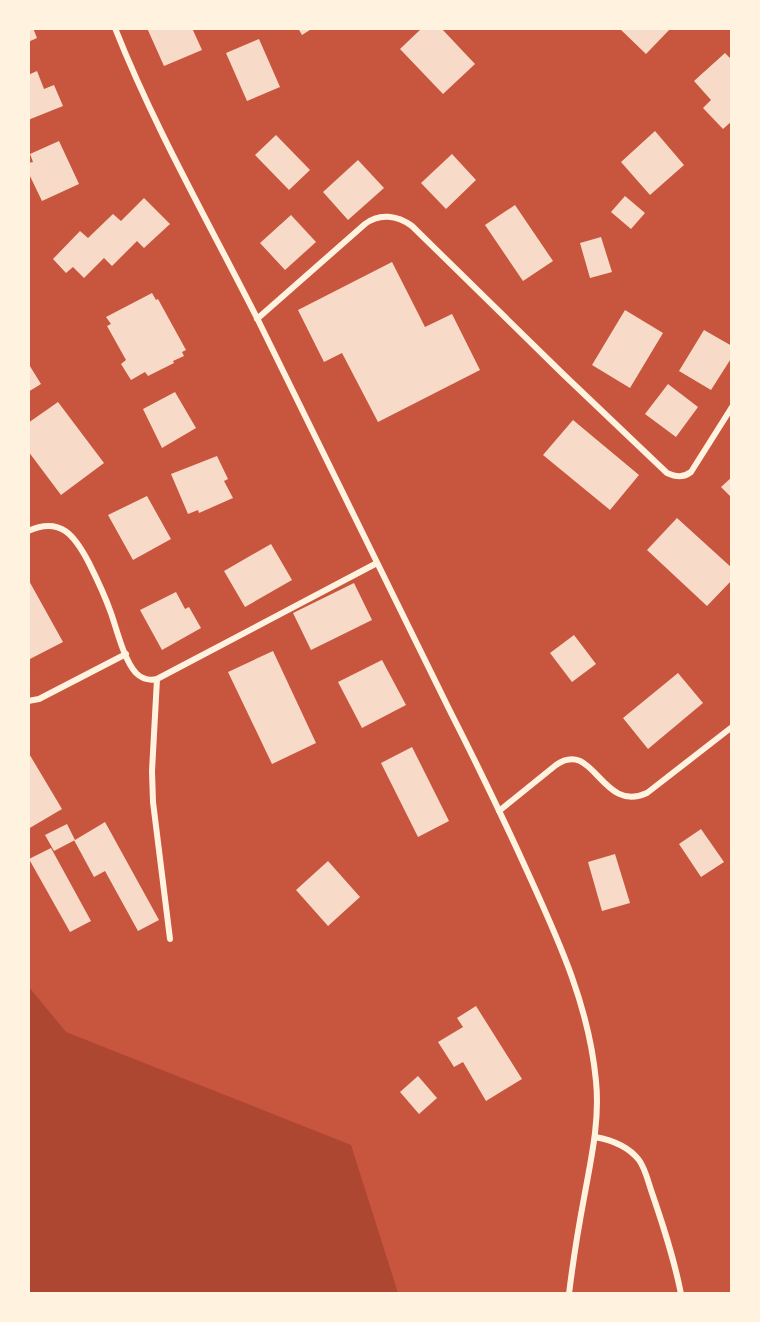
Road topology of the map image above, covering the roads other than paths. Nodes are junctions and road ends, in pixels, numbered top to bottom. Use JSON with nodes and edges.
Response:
{"nodes":[{"id":1,"x":115,"y":28,"type":"edge"},
{"id":2,"x":257,"y":319,"type":"junction"},
{"id":3,"x":732,"y":407,"type":"edge"},
{"id":4,"x":28,"y":531,"type":"edge"},
{"id":5,"x":377,"y":563,"type":"junction"},
{"id":6,"x":126,"y":654,"type":"junction"},
{"id":7,"x":157,"y":679,"type":"junction"},
{"id":8,"x":28,"y":701,"type":"edge"},
{"id":9,"x":732,"y":727,"type":"edge"},
{"id":10,"x":499,"y":811,"type":"junction"},
{"id":11,"x":170,"y":939,"type":"dead end"},
{"id":12,"x":595,"y":1137,"type":"junction"},
{"id":13,"x":569,"y":1293,"type":"edge"},
{"id":14,"x":681,"y":1293,"type":"edge"}],
"edges":[{"from":1,"to":2,"type":"street"},
{"from":2,"to":3,"type":"street"},
{"from":2,"to":5,"type":"street"},
{"from":4,"to":6,"type":"street"},
{"from":5,"to":7,"type":"street"},
{"from":5,"to":10,"type":"street"},
{"from":6,"to":7,"type":"street"},
{"from":6,"to":8,"type":"street"},
{"from":7,"to":11,"type":"street"},
{"from":9,"to":10,"type":"street"},
{"from":10,"to":12,"type":"street"},
{"from":12,"to":13,"type":"street"},
{"from":12,"to":14,"type":"street"}]}
